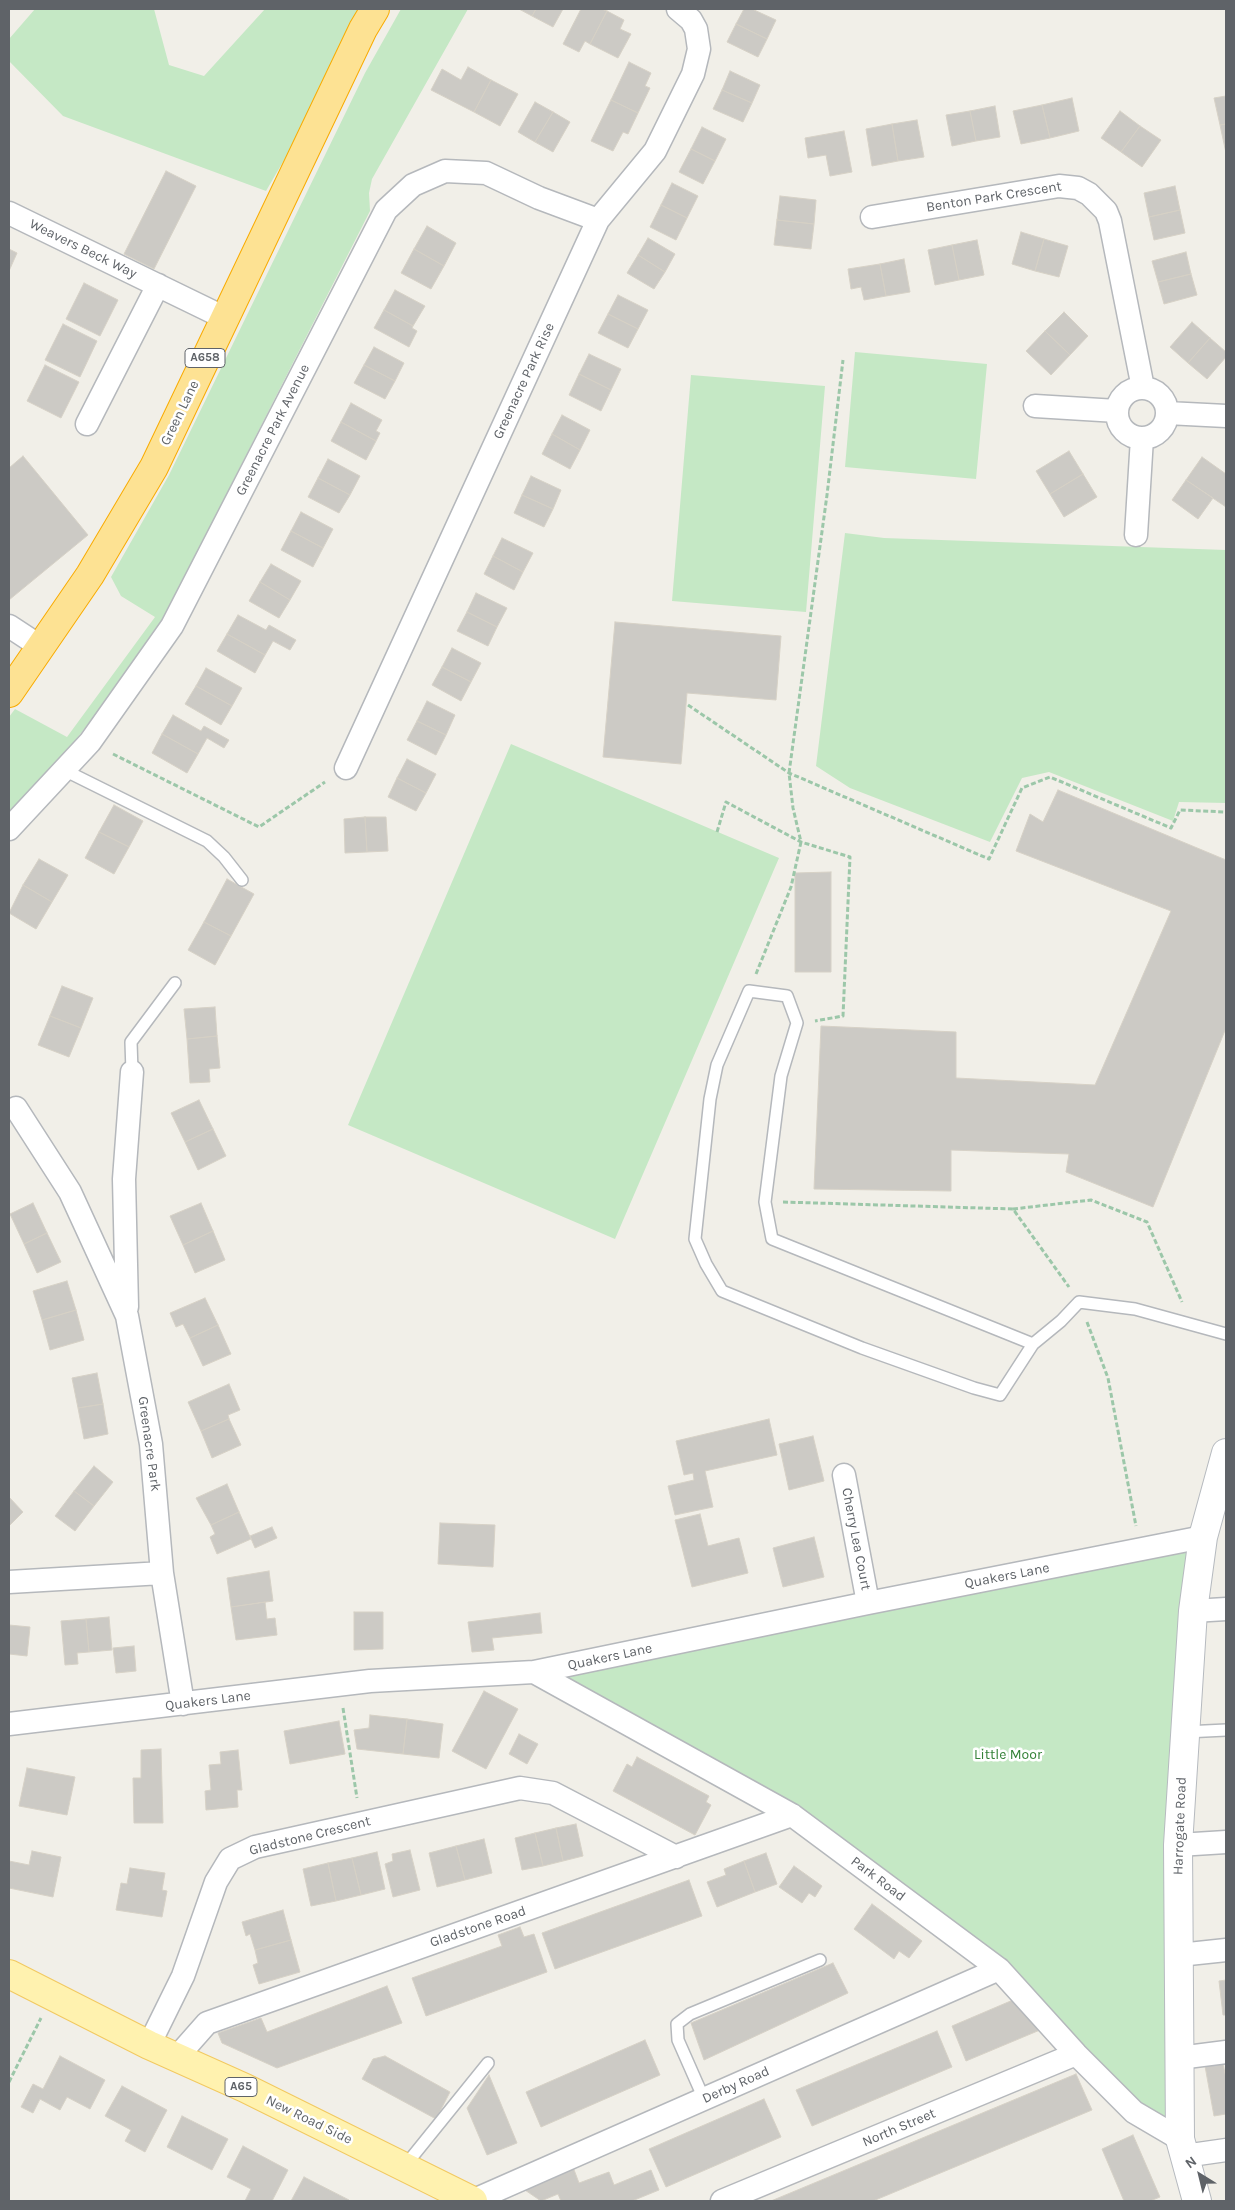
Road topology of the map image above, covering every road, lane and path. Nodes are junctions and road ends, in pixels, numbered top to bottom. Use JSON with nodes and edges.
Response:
{"nodes":[{"id":1,"x":375,"y":9,"type":"edge"},
{"id":2,"x":684,"y":10,"type":"edge"},
{"id":3,"x":9,"y":213,"type":"edge"},
{"id":4,"x":872,"y":217,"type":"dead end"},
{"id":5,"x":598,"y":220,"type":"junction"},
{"id":6,"x":158,"y":285,"type":"junction"},
{"id":7,"x":225,"y":318,"type":"junction"},
{"id":8,"x":843,"y":360,"type":"dead end"},
{"id":9,"x":1143,"y":388,"type":"junction"},
{"id":10,"x":1035,"y":406,"type":"dead end"},
{"id":11,"x":1118,"y":411,"type":"junction"},
{"id":12,"x":1167,"y":413,"type":"junction"},
{"id":13,"x":1226,"y":416,"type":"edge"},
{"id":14,"x":87,"y":424,"type":"dead end"},
{"id":15,"x":1142,"y":438,"type":"junction"},
{"id":16,"x":1136,"y":535,"type":"dead end"},
{"id":17,"x":9,"y":626,"type":"edge"},
{"id":18,"x":41,"y":647,"type":"junction"},
{"id":19,"x":9,"y":693,"type":"edge"},
{"id":20,"x":688,"y":705,"type":"dead end"},
{"id":21,"x":90,"y":742,"type":"junction"},
{"id":22,"x":346,"y":768,"type":"dead end"},
{"id":23,"x":64,"y":770,"type":"junction"},
{"id":24,"x":788,"y":773,"type":"junction"},
{"id":25,"x":303,"y":797,"type":"dead end"},
{"id":26,"x":1226,"y":812,"type":"edge"},
{"id":27,"x":9,"y":829,"type":"edge"},
{"id":28,"x":717,"y":832,"type":"dead end"},
{"id":29,"x":801,"y":842,"type":"junction"},
{"id":30,"x":242,"y":880,"type":"dead end"},
{"id":31,"x":175,"y":983,"type":"dead end"},
{"id":32,"x":749,"y":991,"type":"junction"},
{"id":33,"x":797,"y":1024,"type":"junction"},
{"id":34,"x":132,"y":1072,"type":"joint"},
{"id":35,"x":16,"y":1108,"type":"dead end"},
{"id":36,"x":765,"y":1202,"type":"junction"},
{"id":37,"x":1012,"y":1209,"type":"junction"},
{"id":38,"x":1079,"y":1302,"type":"junction"},
{"id":39,"x":128,"y":1316,"type":"junction"},
{"id":40,"x":1192,"y":1325,"type":"junction"},
{"id":41,"x":1226,"y":1334,"type":"edge"},
{"id":42,"x":1034,"y":1344,"type":"junction"},
{"id":43,"x":1226,"y":1453,"type":"edge"},
{"id":44,"x":844,"y":1475,"type":"dead end"},
{"id":45,"x":1203,"y":1537,"type":"junction"},
{"id":46,"x":1140,"y":1549,"type":"junction"},
{"id":47,"x":162,"y":1573,"type":"junction"},
{"id":48,"x":9,"y":1582,"type":"edge"},
{"id":49,"x":868,"y":1603,"type":"junction"},
{"id":50,"x":1226,"y":1610,"type":"edge"},
{"id":51,"x":1192,"y":1611,"type":"junction"},
{"id":52,"x":534,"y":1672,"type":"junction"},
{"id":53,"x":339,"y":1686,"type":"junction"},
{"id":54,"x":183,"y":1704,"type":"junction"},
{"id":55,"x":9,"y":1724,"type":"edge"},
{"id":56,"x":1226,"y":1730,"type":"edge"},
{"id":57,"x":1185,"y":1732,"type":"junction"},
{"id":58,"x":792,"y":1815,"type":"junction"},
{"id":59,"x":361,"y":1823,"type":"junction"},
{"id":60,"x":1226,"y":1842,"type":"edge"},
{"id":61,"x":1178,"y":1845,"type":"junction"},
{"id":62,"x":676,"y":1856,"type":"junction"},
{"id":63,"x":1226,"y":1950,"type":"edge"},
{"id":64,"x":1179,"y":1955,"type":"junction"},
{"id":65,"x":820,"y":1960,"type":"dead end"},
{"id":66,"x":999,"y":1969,"type":"junction"},
{"id":67,"x":9,"y":1974,"type":"edge"},
{"id":68,"x":52,"y":1996,"type":"junction"},
{"id":69,"x":149,"y":2044,"type":"junction"},
{"id":70,"x":1226,"y":2052,"type":"edge"},
{"id":71,"x":1076,"y":2054,"type":"junction"},
{"id":72,"x":177,"y":2057,"type":"junction"},
{"id":73,"x":1179,"y":2058,"type":"junction"},
{"id":74,"x":488,"y":2063,"type":"dead end"},
{"id":75,"x":9,"y":2082,"type":"edge"},
{"id":76,"x":704,"y":2099,"type":"junction"},
{"id":77,"x":1182,"y":2148,"type":"junction"},
{"id":78,"x":1226,"y":2150,"type":"edge"},
{"id":79,"x":404,"y":2167,"type":"junction"},
{"id":80,"x":459,"y":2196,"type":"edge"},
{"id":81,"x":722,"y":2201,"type":"edge"},
{"id":82,"x":1197,"y":2201,"type":"edge"}],
"edges":[{"from":1,"to":7,"type":"highway","name":"Green Lane","number":"A658"},
{"from":2,"to":5,"type":"street","name":"Greenacre Park Rise"},
{"from":3,"to":6,"type":"street","name":"Weavers Beck Way"},
{"from":4,"to":9,"type":"street","name":"Benton Park Crescent"},
{"from":5,"to":21,"type":"street","name":"Greenacre Park Avenue"},
{"from":5,"to":22,"type":"street","name":"Greenacre Park Rise"},
{"from":6,"to":7,"type":"street","name":"Weavers Beck Way"},
{"from":6,"to":14,"type":"street"},
{"from":7,"to":18,"type":"highway","name":"Green Lane","number":"A658"},
{"from":8,"to":24,"type":"path"},
{"from":9,"to":11,"type":"street"},
{"from":9,"to":12,"type":"street"},
{"from":10,"to":11,"type":"street"},
{"from":11,"to":15,"type":"street"},
{"from":12,"to":13,"type":"street"},
{"from":12,"to":15,"type":"street"},
{"from":15,"to":16,"type":"street"},
{"from":17,"to":18,"type":"street"},
{"from":18,"to":19,"type":"highway","name":"Green Lane","number":"A658"},
{"from":20,"to":24,"type":"path"},
{"from":21,"to":23,"type":"street","name":"Greenacre Park Avenue"},
{"from":21,"to":25,"type":"path"},
{"from":23,"to":27,"type":"street","name":"Greenacre Park Avenue"},
{"from":23,"to":30,"type":"lane"},
{"from":24,"to":26,"type":"path"},
{"from":24,"to":29,"type":"path"},
{"from":28,"to":29,"type":"path"},
{"from":29,"to":32,"type":"path"},
{"from":29,"to":33,"type":"path"},
{"from":31,"to":34,"type":"lane"},
{"from":32,"to":33,"type":"lane"},
{"from":32,"to":42,"type":"lane"},
{"from":33,"to":36,"type":"lane"},
{"from":34,"to":39,"type":"street","name":"Greenacre Park"},
{"from":35,"to":39,"type":"street","name":"Greenacre Park"},
{"from":36,"to":37,"type":"path"},
{"from":36,"to":42,"type":"lane"},
{"from":37,"to":38,"type":"path"},
{"from":37,"to":40,"type":"path"},
{"from":38,"to":40,"type":"lane"},
{"from":38,"to":42,"type":"lane"},
{"from":38,"to":46,"type":"path"},
{"from":39,"to":47,"type":"street","name":"Greenacre Park"},
{"from":40,"to":41,"type":"lane"},
{"from":43,"to":45,"type":"main road","name":"Harrogate Road"},
{"from":44,"to":49,"type":"street","name":"Cherry Lea Court"},
{"from":45,"to":46,"type":"street","name":"Quakers Lane"},
{"from":45,"to":51,"type":"main road","name":"Harrogate Road"},
{"from":46,"to":49,"type":"street","name":"Quakers Lane"},
{"from":47,"to":48,"type":"street"},
{"from":47,"to":54,"type":"street","name":"Greenacre Park"},
{"from":49,"to":52,"type":"street","name":"Quakers Lane"},
{"from":50,"to":51,"type":"street"},
{"from":51,"to":57,"type":"main road","name":"Harrogate Road"},
{"from":52,"to":53,"type":"street","name":"Quakers Lane"},
{"from":52,"to":58,"type":"street","name":"Park Road"},
{"from":53,"to":54,"type":"street","name":"Quakers Lane"},
{"from":53,"to":59,"type":"path"},
{"from":54,"to":55,"type":"street","name":"Quakers Lane"},
{"from":56,"to":57,"type":"lane"},
{"from":57,"to":61,"type":"main road","name":"Harrogate Road"},
{"from":58,"to":62,"type":"street","name":"Gladstone Road"},
{"from":58,"to":66,"type":"street","name":"Park Road"},
{"from":59,"to":62,"type":"street","name":"Gladstone Crescent"},
{"from":59,"to":69,"type":"street","name":"Gladstone Crescent"},
{"from":60,"to":61,"type":"street"},
{"from":61,"to":64,"type":"main road","name":"Harrogate Road"},
{"from":62,"to":72,"type":"street","name":"Gladstone Road"},
{"from":63,"to":64,"type":"street"},
{"from":64,"to":73,"type":"main road","name":"Harrogate Road"},
{"from":65,"to":76,"type":"lane"},
{"from":66,"to":71,"type":"street","name":"Park Road"},
{"from":66,"to":76,"type":"street","name":"Derby Road"},
{"from":67,"to":68,"type":"main road","name":"New Road Side","number":"A65"},
{"from":68,"to":69,"type":"main road","name":"New Road Side","number":"A65"},
{"from":68,"to":75,"type":"path"},
{"from":69,"to":72,"type":"main road","name":"New Road Side","number":"A65"},
{"from":70,"to":73,"type":"street"},
{"from":71,"to":77,"type":"street","name":"Park Road"},
{"from":71,"to":81,"type":"street","name":"North Street"},
{"from":72,"to":79,"type":"main road","name":"New Road Side","number":"A65"},
{"from":73,"to":77,"type":"main road","name":"Harrogate Road"},
{"from":74,"to":79,"type":"lane"},
{"from":76,"to":80,"type":"street","name":"Derby Road"},
{"from":77,"to":78,"type":"street"},
{"from":77,"to":82,"type":"main road","name":"Harrogate Road"},
{"from":79,"to":80,"type":"main road","name":"New Road Side","number":"A65"}]}
